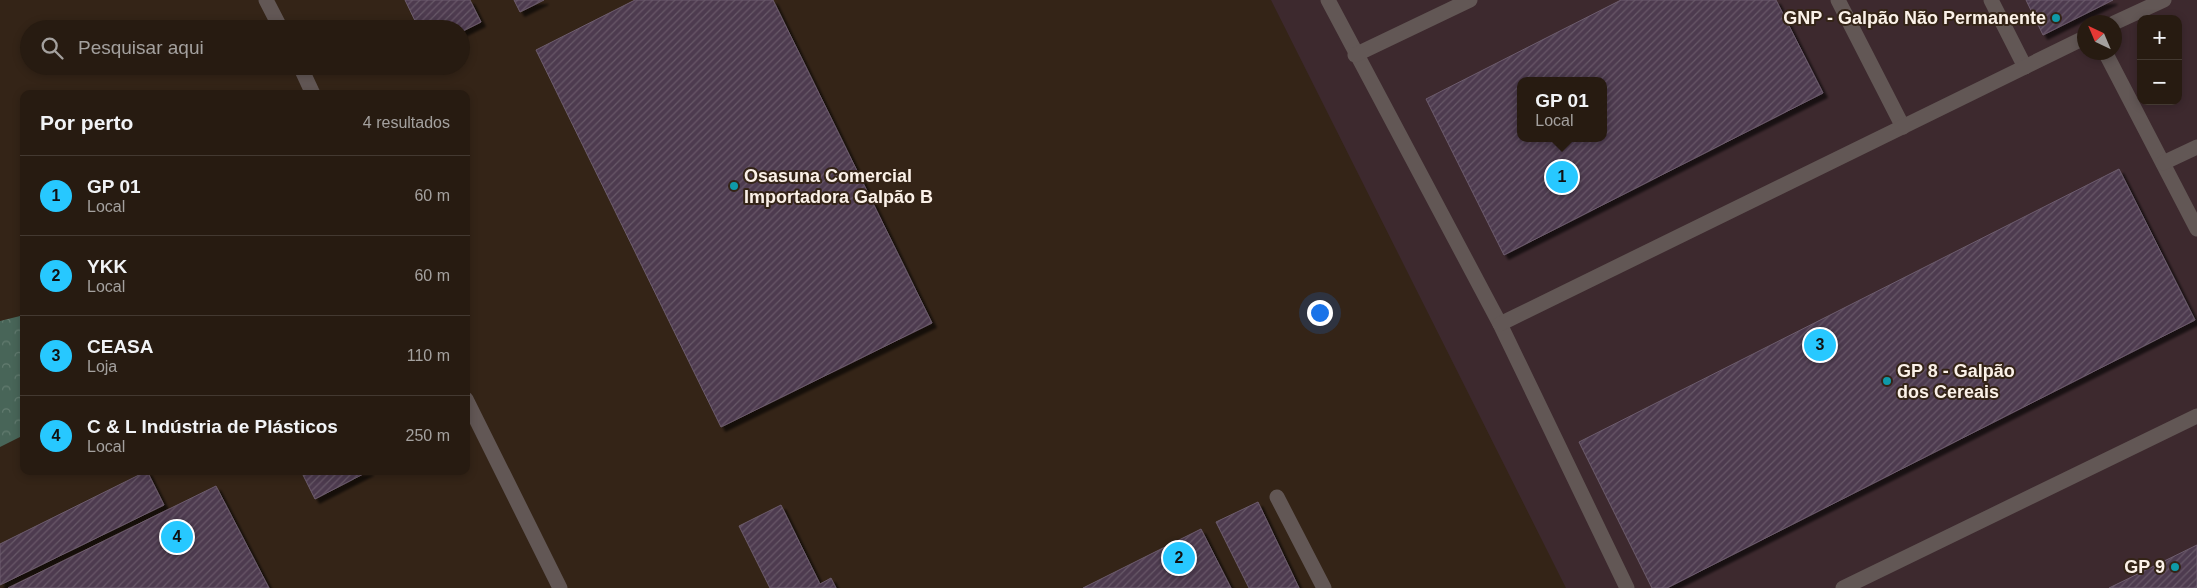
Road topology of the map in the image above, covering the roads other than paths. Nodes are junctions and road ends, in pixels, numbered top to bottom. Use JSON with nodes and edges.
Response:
{"nodes":[{"id":1,"x":266,"y":0,"type":"edge"},
{"id":2,"x":1328,"y":0,"type":"edge"},
{"id":3,"x":1470,"y":0,"type":"edge"},
{"id":4,"x":1838,"y":0,"type":"edge"},
{"id":5,"x":1991,"y":0,"type":"edge"},
{"id":6,"x":2164,"y":0,"type":"edge"},
{"id":7,"x":2122,"y":19,"type":"edge"},
{"id":8,"x":276,"y":20,"type":"edge"},
{"id":9,"x":2077,"y":41,"type":"edge"},
{"id":10,"x":1355,"y":55,"type":"junction"},
{"id":11,"x":2109,"y":60,"type":"edge"},
{"id":12,"x":2025,"y":67,"type":"junction"},
{"id":13,"x":304,"y":75,"type":"edge"},
{"id":14,"x":311,"y":90,"type":"edge"},
{"id":15,"x":1903,"y":127,"type":"junction"},
{"id":16,"x":2197,"y":147,"type":"edge"},
{"id":17,"x":2164,"y":164,"type":"junction"},
{"id":18,"x":2197,"y":229,"type":"edge"},
{"id":19,"x":1500,"y":324,"type":"junction"},
{"id":20,"x":470,"y":407,"type":"edge"},
{"id":21,"x":2197,"y":416,"type":"edge"},
{"id":22,"x":1277,"y":497,"type":"dead end"},
{"id":23,"x":560,"y":588,"type":"edge"},
{"id":24,"x":1324,"y":588,"type":"edge"},
{"id":25,"x":1627,"y":588,"type":"edge"},
{"id":26,"x":1843,"y":588,"type":"edge"}],
"edges":[{"from":1,"to":8,"type":"street"},
{"from":2,"to":10,"type":"street"},
{"from":3,"to":10,"type":"street"},
{"from":4,"to":15,"type":"street"},
{"from":5,"to":12,"type":"street"},
{"from":6,"to":7,"type":"street"},
{"from":9,"to":12,"type":"street"},
{"from":10,"to":19,"type":"street"},
{"from":11,"to":17,"type":"street"},
{"from":12,"to":15,"type":"street"},
{"from":13,"to":14,"type":"street"},
{"from":15,"to":19,"type":"street"},
{"from":16,"to":17,"type":"street"},
{"from":17,"to":18,"type":"street"},
{"from":19,"to":25,"type":"street"},
{"from":20,"to":23,"type":"street"},
{"from":21,"to":26,"type":"street"},
{"from":22,"to":24,"type":"street"}]}
